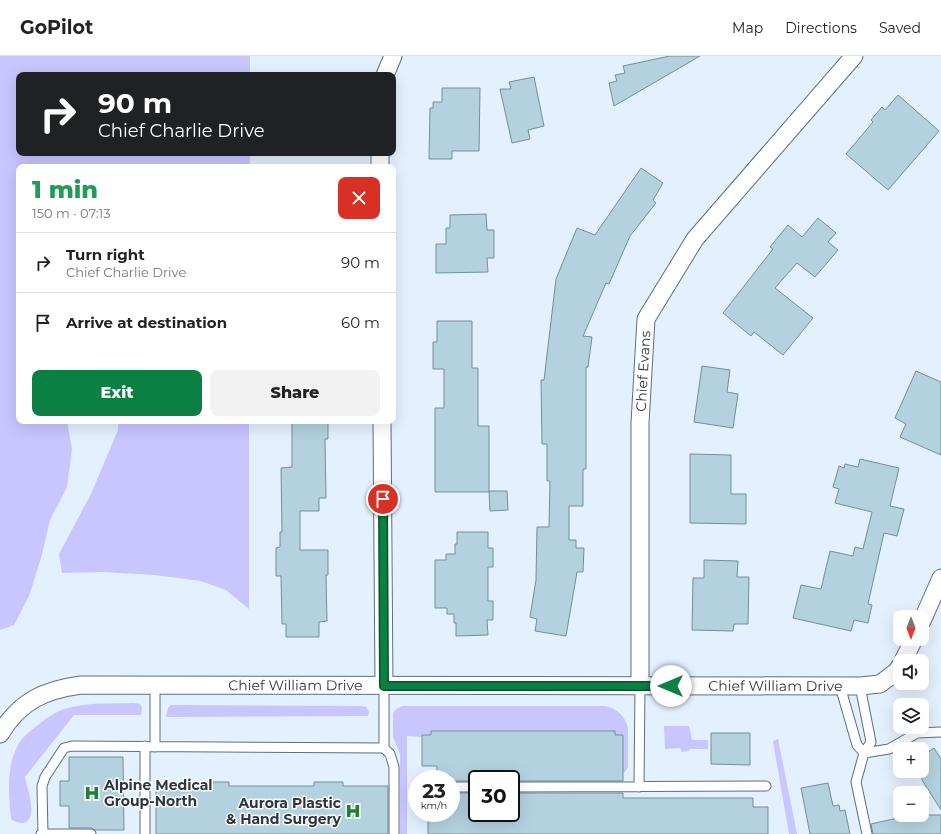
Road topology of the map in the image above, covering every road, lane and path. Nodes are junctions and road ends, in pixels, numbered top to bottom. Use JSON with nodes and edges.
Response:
{"nodes":[{"id":1,"x":854,"y":56,"type":"edge"},
{"id":2,"x":392,"y":57,"type":"edge"},
{"id":3,"x":386,"y":72,"type":"edge"},
{"id":4,"x":382,"y":424,"type":"edge"},
{"id":5,"x":941,"y":578,"type":"edge"},
{"id":6,"x":927,"y":610,"type":"edge"},
{"id":7,"x":893,"y":673,"type":"edge"},
{"id":8,"x":156,"y":685,"type":"junction"},
{"id":9,"x":384,"y":686,"type":"junction"},
{"id":10,"x":640,"y":686,"type":"junction"},
{"id":11,"x":840,"y":686,"type":"junction"},
{"id":12,"x":860,"y":686,"type":"junction"},
{"id":13,"x":941,"y":732,"type":"edge"},
{"id":14,"x":0,"y":734,"type":"edge"},
{"id":15,"x":150,"y":746,"type":"junction"},
{"id":16,"x":384,"y":748,"type":"junction"},
{"id":17,"x":864,"y":753,"type":"junction"},
{"id":18,"x":766,"y":786,"type":"dead end"},
{"id":19,"x":520,"y":787,"type":"edge"},
{"id":20,"x":639,"y":787,"type":"junction"},
{"id":21,"x":42,"y":834,"type":"edge"},
{"id":22,"x":91,"y":834,"type":"edge"},
{"id":23,"x":145,"y":834,"type":"edge"},
{"id":24,"x":394,"y":834,"type":"edge"},
{"id":25,"x":867,"y":834,"type":"edge"}],
"edges":[{"from":1,"to":10,"type":"street","name":"Chief Evans"},
{"from":2,"to":3,"type":"street"},
{"from":4,"to":9,"type":"street"},
{"from":5,"to":6,"type":"street"},
{"from":7,"to":12,"type":"street","name":"Chief William Drive"},
{"from":8,"to":9,"type":"street","name":"Chief William Drive"},
{"from":8,"to":14,"type":"street","name":"Chief William Drive"},
{"from":8,"to":15,"type":"lane"},
{"from":9,"to":10,"type":"street","name":"Chief William Drive"},
{"from":9,"to":16,"type":"lane"},
{"from":10,"to":11,"type":"street","name":"Chief William Drive"},
{"from":10,"to":20,"type":"lane"},
{"from":11,"to":12,"type":"street","name":"Chief William Drive"},
{"from":11,"to":17,"type":"lane"},
{"from":12,"to":17,"type":"lane"},
{"from":13,"to":17,"type":"lane"},
{"from":15,"to":16,"type":"lane"},
{"from":15,"to":21,"type":"lane"},
{"from":15,"to":23,"type":"lane"},
{"from":16,"to":24,"type":"lane"},
{"from":17,"to":25,"type":"lane"},
{"from":18,"to":20,"type":"lane"},
{"from":19,"to":20,"type":"lane"},
{"from":21,"to":22,"type":"lane"}]}
